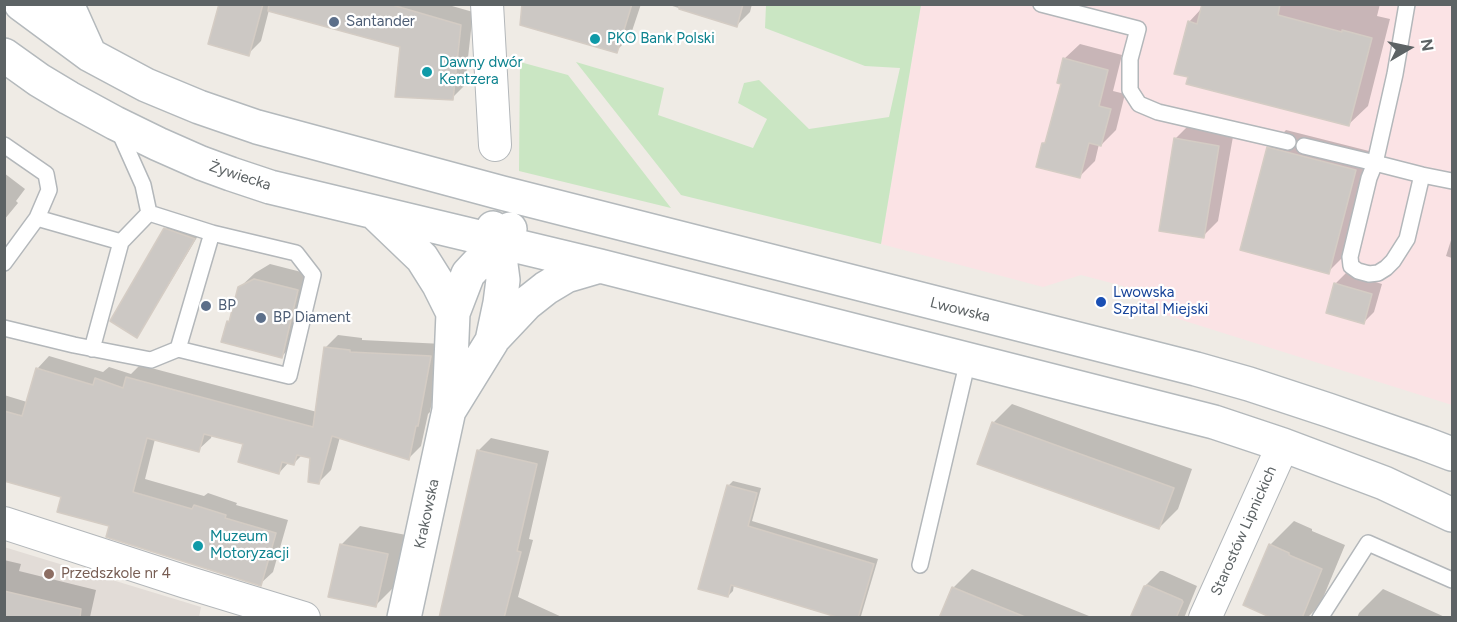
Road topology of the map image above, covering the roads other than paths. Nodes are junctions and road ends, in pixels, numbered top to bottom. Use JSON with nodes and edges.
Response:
{"nodes":[{"id":1,"x":21,"y":4,"type":"edge"},
{"id":2,"x":67,"y":4,"type":"edge"},
{"id":3,"x":487,"y":4,"type":"edge"},
{"id":4,"x":1041,"y":4,"type":"edge"},
{"id":5,"x":1407,"y":4,"type":"edge"},
{"id":6,"x":4,"y":55,"type":"edge"},
{"id":7,"x":90,"y":55,"type":"junction"},
{"id":8,"x":115,"y":123,"type":"junction"},
{"id":9,"x":1288,"y":142,"type":"dead end"},
{"id":10,"x":4,"y":145,"type":"edge"},
{"id":11,"x":495,"y":145,"type":"dead end"},
{"id":12,"x":1304,"y":146,"type":"dead end"},
{"id":13,"x":1376,"y":163,"type":"junction"},
{"id":14,"x":1422,"y":175,"type":"junction"},
{"id":15,"x":1452,"y":181,"type":"edge"},
{"id":16,"x":463,"y":182,"type":"junction"},
{"id":17,"x":550,"y":205,"type":"junction"},
{"id":18,"x":372,"y":211,"type":"junction"},
{"id":19,"x":149,"y":213,"type":"junction"},
{"id":20,"x":37,"y":218,"type":"junction"},
{"id":21,"x":212,"y":233,"type":"junction"},
{"id":22,"x":498,"y":241,"type":"junction"},
{"id":23,"x":121,"y":242,"type":"junction"},
{"id":24,"x":4,"y":263,"type":"edge"},
{"id":25,"x":600,"y":266,"type":"junction"},
{"id":26,"x":453,"y":312,"type":"junction"},
{"id":27,"x":4,"y":328,"type":"edge"},
{"id":28,"x":492,"y":340,"type":"junction"},
{"id":29,"x":92,"y":349,"type":"junction"},
{"id":30,"x":177,"y":349,"type":"junction"},
{"id":31,"x":968,"y":360,"type":"junction"},
{"id":32,"x":449,"y":410,"type":"junction"},
{"id":33,"x":1283,"y":445,"type":"junction"},
{"id":34,"x":1452,"y":454,"type":"edge"},
{"id":35,"x":1452,"y":515,"type":"edge"},
{"id":36,"x":4,"y":523,"type":"edge"},
{"id":37,"x":920,"y":565,"type":"dead end"},
{"id":38,"x":1452,"y":580,"type":"edge"},
{"id":39,"x":304,"y":618,"type":"edge"},
{"id":40,"x":404,"y":618,"type":"edge"},
{"id":41,"x":1205,"y":618,"type":"edge"},
{"id":42,"x":1320,"y":618,"type":"edge"}],
"edges":[{"from":1,"to":7,"type":"main road"},
{"from":2,"to":7,"type":"main road"},
{"from":3,"to":11,"type":"street"},
{"from":4,"to":9,"type":"lane"},
{"from":5,"to":13,"type":"lane"},
{"from":6,"to":8,"type":"main road","name":"Żywiecka"},
{"from":7,"to":16,"type":"main road"},
{"from":8,"to":18,"type":"main road","name":"Żywiecka"},
{"from":8,"to":19,"type":"lane"},
{"from":10,"to":20,"type":"lane"},
{"from":12,"to":13,"type":"lane"},
{"from":13,"to":14,"type":"lane"},
{"from":13,"to":14,"type":"lane"},
{"from":14,"to":15,"type":"lane"},
{"from":16,"to":17,"type":"main road","name":"Lwowska"},
{"from":16,"to":22,"type":"main road","name":"Krakowska"},
{"from":17,"to":22,"type":"main road","name":"Krakowska"},
{"from":17,"to":34,"type":"main road","name":"Lwowska"},
{"from":18,"to":22,"type":"main road","name":"Żywiecka"},
{"from":18,"to":26,"type":"main road"},
{"from":19,"to":21,"type":"lane"},
{"from":19,"to":23,"type":"lane"},
{"from":20,"to":23,"type":"lane"},
{"from":20,"to":24,"type":"lane"},
{"from":21,"to":30,"type":"lane"},
{"from":21,"to":30,"type":"lane"},
{"from":22,"to":25,"type":"main road"},
{"from":22,"to":26,"type":"main road","name":"Krakowska"},
{"from":22,"to":28,"type":"main road","name":"Krakowska"},
{"from":23,"to":29,"type":"lane"},
{"from":25,"to":28,"type":"main road"},
{"from":25,"to":31,"type":"main road"},
{"from":26,"to":32,"type":"main road","name":"Krakowska"},
{"from":27,"to":29,"type":"lane"},
{"from":28,"to":32,"type":"main road","name":"Krakowska"},
{"from":29,"to":30,"type":"lane"},
{"from":31,"to":33,"type":"main road"},
{"from":31,"to":37,"type":"lane"},
{"from":32,"to":40,"type":"main road","name":"Krakowska"},
{"from":33,"to":35,"type":"main road"},
{"from":33,"to":41,"type":"street","name":"Starostów Lipnickich"},
{"from":36,"to":39,"type":"street"},
{"from":38,"to":42,"type":"lane"}]}
